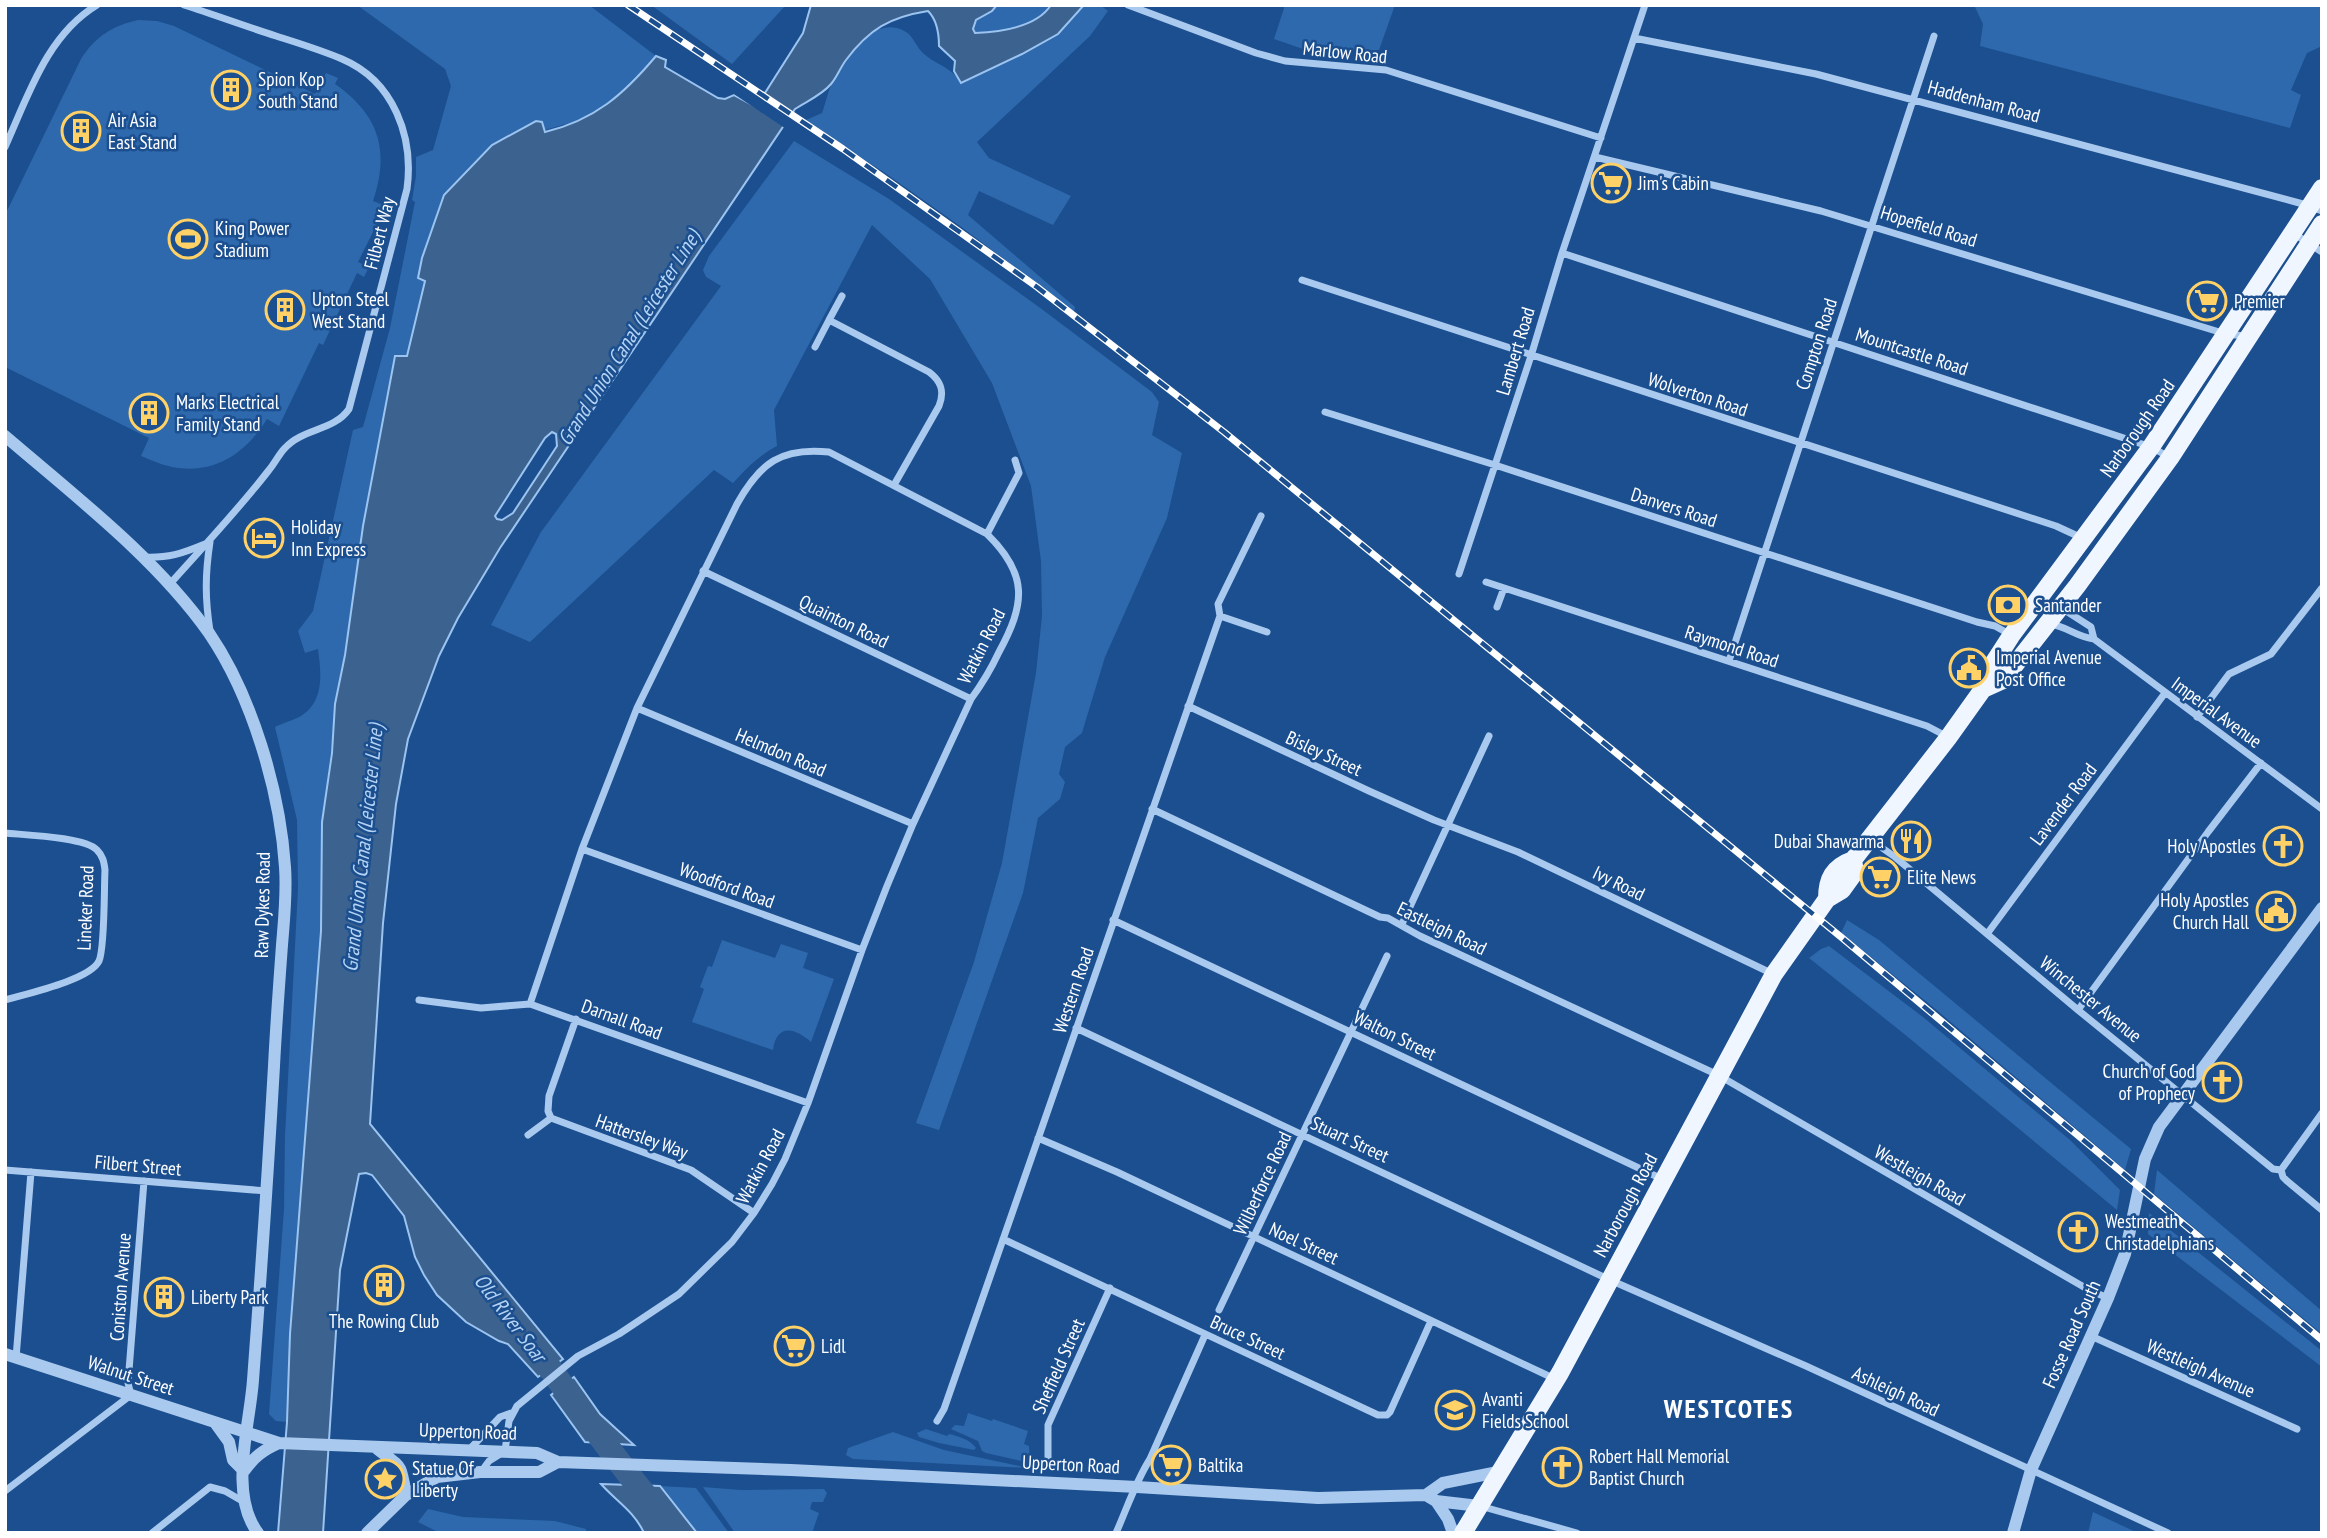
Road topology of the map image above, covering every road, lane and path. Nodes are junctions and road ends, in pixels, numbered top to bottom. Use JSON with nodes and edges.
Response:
{"nodes":[{"id":1,"x":97,"y":5,"type":"edge"},
{"id":2,"x":184,"y":5,"type":"edge"},
{"id":3,"x":1128,"y":5,"type":"edge"},
{"id":4,"x":1645,"y":5,"type":"edge"},
{"id":5,"x":1934,"y":36,"type":"dead end"},
{"id":6,"x":1634,"y":38,"type":"junction"},
{"id":7,"x":1913,"y":98,"type":"junction"},
{"id":8,"x":1601,"y":138,"type":"junction"},
{"id":9,"x":5,"y":147,"type":"edge"},
{"id":10,"x":1595,"y":157,"type":"junction"},
{"id":11,"x":2322,"y":188,"type":"edge"},
{"id":12,"x":2316,"y":209,"type":"edge"},
{"id":13,"x":2322,"y":223,"type":"edge"},
{"id":14,"x":1871,"y":225,"type":"junction"},
{"id":15,"x":2293,"y":233,"type":"junction"},
{"id":16,"x":2316,"y":247,"type":"edge"},
{"id":17,"x":1562,"y":253,"type":"junction"},
{"id":18,"x":1302,"y":280,"type":"dead end"},
{"id":19,"x":842,"y":296,"type":"dead end"},
{"id":20,"x":829,"y":320,"type":"junction"},
{"id":21,"x":2226,"y":334,"type":"junction"},
{"id":22,"x":2250,"y":336,"type":"junction"},
{"id":23,"x":1834,"y":342,"type":"junction"},
{"id":24,"x":814,"y":347,"type":"dead end"},
{"id":25,"x":1531,"y":356,"type":"junction"},
{"id":26,"x":1325,"y":412,"type":"dead end"},
{"id":27,"x":5,"y":436,"type":"edge"},
{"id":28,"x":1800,"y":444,"type":"junction"},
{"id":29,"x":2151,"y":447,"type":"junction"},
{"id":30,"x":2170,"y":458,"type":"junction"},
{"id":31,"x":1016,"y":460,"type":"dead end"},
{"id":32,"x":1495,"y":465,"type":"junction"},
{"id":33,"x":894,"y":485,"type":"junction"},
{"id":34,"x":1261,"y":516,"type":"dead end"},
{"id":35,"x":987,"y":534,"type":"junction"},
{"id":36,"x":2084,"y":539,"type":"junction"},
{"id":37,"x":211,"y":541,"type":"junction"},
{"id":38,"x":1764,"y":552,"type":"junction"},
{"id":39,"x":142,"y":557,"type":"junction"},
{"id":40,"x":703,"y":571,"type":"junction"},
{"id":41,"x":1459,"y":574,"type":"dead end"},
{"id":42,"x":1486,"y":582,"type":"dead end"},
{"id":43,"x":169,"y":585,"type":"junction"},
{"id":44,"x":1504,"y":588,"type":"junction"},
{"id":45,"x":2322,"y":588,"type":"edge"},
{"id":46,"x":2035,"y":605,"type":"junction"},
{"id":47,"x":1497,"y":607,"type":"dead end"},
{"id":48,"x":2060,"y":607,"type":"junction"},
{"id":49,"x":1220,"y":616,"type":"junction"},
{"id":50,"x":2048,"y":623,"type":"junction"},
{"id":51,"x":1267,"y":632,"type":"dead end"},
{"id":52,"x":210,"y":635,"type":"junction"},
{"id":53,"x":2011,"y":636,"type":"junction"},
{"id":54,"x":2094,"y":639,"type":"junction"},
{"id":55,"x":1729,"y":661,"type":"junction"},
{"id":56,"x":1983,"y":689,"type":"junction"},
{"id":57,"x":2165,"y":693,"type":"junction"},
{"id":58,"x":971,"y":699,"type":"junction"},
{"id":59,"x":1188,"y":706,"type":"junction"},
{"id":60,"x":637,"y":708,"type":"junction"},
{"id":61,"x":2197,"y":717,"type":"junction"},
{"id":62,"x":1489,"y":736,"type":"dead end"},
{"id":63,"x":1948,"y":738,"type":"junction"},
{"id":64,"x":2261,"y":763,"type":"junction"},
{"id":65,"x":1152,"y":809,"type":"junction"},
{"id":66,"x":2322,"y":810,"type":"edge"},
{"id":67,"x":913,"y":824,"type":"junction"},
{"id":68,"x":1448,"y":825,"type":"junction"},
{"id":69,"x":5,"y":833,"type":"edge"},
{"id":70,"x":1869,"y":839,"type":"junction"},
{"id":71,"x":582,"y":849,"type":"junction"},
{"id":72,"x":2322,"y":908,"type":"edge"},
{"id":73,"x":1113,"y":920,"type":"junction"},
{"id":74,"x":1402,"y":924,"type":"junction"},
{"id":75,"x":1987,"y":934,"type":"junction"},
{"id":76,"x":862,"y":950,"type":"junction"},
{"id":77,"x":1387,"y":956,"type":"dead end"},
{"id":78,"x":1774,"y":974,"type":"junction"},
{"id":79,"x":5,"y":1000,"type":"edge"},
{"id":80,"x":419,"y":1000,"type":"dead end"},
{"id":81,"x":530,"y":1004,"type":"junction"},
{"id":82,"x":2078,"y":1010,"type":"junction"},
{"id":83,"x":576,"y":1020,"type":"junction"},
{"id":84,"x":1076,"y":1028,"type":"junction"},
{"id":85,"x":1351,"y":1030,"type":"junction"},
{"id":86,"x":1718,"y":1075,"type":"junction"},
{"id":87,"x":2183,"y":1095,"type":"junction"},
{"id":88,"x":808,"y":1103,"type":"junction"},
{"id":89,"x":2322,"y":1113,"type":"edge"},
{"id":90,"x":551,"y":1118,"type":"junction"},
{"id":91,"x":1303,"y":1134,"type":"junction"},
{"id":92,"x":528,"y":1135,"type":"dead end"},
{"id":93,"x":1038,"y":1138,"type":"junction"},
{"id":94,"x":5,"y":1170,"type":"edge"},
{"id":95,"x":2281,"y":1170,"type":"junction"},
{"id":96,"x":31,"y":1172,"type":"junction"},
{"id":97,"x":1662,"y":1179,"type":"junction"},
{"id":98,"x":144,"y":1181,"type":"junction"},
{"id":99,"x":267,"y":1191,"type":"junction"},
{"id":100,"x":2322,"y":1210,"type":"edge"},
{"id":101,"x":754,"y":1213,"type":"junction"},
{"id":102,"x":1254,"y":1238,"type":"junction"},
{"id":103,"x":1003,"y":1239,"type":"junction"},
{"id":104,"x":1610,"y":1280,"type":"junction"},
{"id":105,"x":1110,"y":1288,"type":"junction"},
{"id":106,"x":2108,"y":1298,"type":"junction"},
{"id":107,"x":1219,"y":1310,"type":"dead end"},
{"id":108,"x":1431,"y":1321,"type":"junction"},
{"id":109,"x":1205,"y":1335,"type":"junction"},
{"id":110,"x":2091,"y":1336,"type":"junction"},
{"id":111,"x":10,"y":1356,"type":"edge"},
{"id":112,"x":1556,"y":1380,"type":"junction"},
{"id":113,"x":131,"y":1395,"type":"junction"},
{"id":114,"x":511,"y":1413,"type":"junction"},
{"id":115,"x":937,"y":1421,"type":"dead end"},
{"id":116,"x":216,"y":1424,"type":"junction"},
{"id":117,"x":2297,"y":1429,"type":"dead end"},
{"id":118,"x":246,"y":1433,"type":"junction"},
{"id":119,"x":281,"y":1443,"type":"junction"},
{"id":120,"x":375,"y":1447,"type":"junction"},
{"id":121,"x":469,"y":1450,"type":"junction"},
{"id":122,"x":505,"y":1451,"type":"junction"},
{"id":123,"x":1048,"y":1460,"type":"dead end"},
{"id":124,"x":558,"y":1462,"type":"junction"},
{"id":125,"x":2031,"y":1470,"type":"junction"},
{"id":126,"x":243,"y":1471,"type":"junction"},
{"id":127,"x":480,"y":1472,"type":"junction"},
{"id":128,"x":1498,"y":1472,"type":"junction"},
{"id":129,"x":1137,"y":1487,"type":"junction"},
{"id":130,"x":5,"y":1491,"type":"edge"},
{"id":131,"x":406,"y":1495,"type":"junction"},
{"id":132,"x":1431,"y":1498,"type":"junction"},
{"id":133,"x":245,"y":1502,"type":"junction"},
{"id":134,"x":1479,"y":1506,"type":"junction"},
{"id":135,"x":373,"y":1530,"type":"edge"},
{"id":136,"x":152,"y":1533,"type":"edge"},
{"id":137,"x":258,"y":1533,"type":"edge"},
{"id":138,"x":1116,"y":1533,"type":"edge"},
{"id":139,"x":1453,"y":1533,"type":"edge"},
{"id":140,"x":1463,"y":1533,"type":"edge"},
{"id":141,"x":1577,"y":1533,"type":"edge"},
{"id":142,"x":2013,"y":1533,"type":"edge"},
{"id":143,"x":2168,"y":1533,"type":"edge"}],
"edges":[{"from":1,"to":9,"type":"street"},
{"from":2,"to":37,"type":"street","name":"Filbert Way"},
{"from":3,"to":8,"type":"street","name":"Marlow Road"},
{"from":4,"to":6,"type":"street","name":"Lambert Road"},
{"from":5,"to":7,"type":"street","name":"Compton Road"},
{"from":6,"to":7,"type":"street","name":"Haddenham Road"},
{"from":6,"to":8,"type":"street","name":"Lambert Road"},
{"from":7,"to":12,"type":"street","name":"Haddenham Road"},
{"from":7,"to":14,"type":"street","name":"Compton Road"},
{"from":8,"to":10,"type":"street","name":"Lambert Road"},
{"from":10,"to":14,"type":"street","name":"Hopefield Road"},
{"from":10,"to":17,"type":"street","name":"Lambert Road"},
{"from":11,"to":12,"type":"main road","name":"Narborough Road"},
{"from":12,"to":15,"type":"main road","name":"Narborough Road"},
{"from":13,"to":16,"type":"main road","name":"Narborough Road"},
{"from":14,"to":21,"type":"street","name":"Hopefield Road"},
{"from":14,"to":23,"type":"street","name":"Compton Road"},
{"from":15,"to":16,"type":"street"},
{"from":15,"to":21,"type":"main road","name":"Narborough Road"},
{"from":16,"to":22,"type":"main road","name":"Narborough Road"},
{"from":17,"to":23,"type":"street","name":"Mountcastle Road"},
{"from":17,"to":25,"type":"street","name":"Lambert Road"},
{"from":18,"to":25,"type":"street","name":"Wolverton Road"},
{"from":19,"to":20,"type":"street"},
{"from":20,"to":24,"type":"street"},
{"from":20,"to":33,"type":"street"},
{"from":21,"to":22,"type":"street","name":"Hopefield Road"},
{"from":21,"to":29,"type":"main road","name":"Narborough Road"},
{"from":22,"to":30,"type":"main road","name":"Narborough Road"},
{"from":23,"to":28,"type":"street","name":"Compton Road"},
{"from":23,"to":29,"type":"street","name":"Mountcastle Road"},
{"from":25,"to":28,"type":"street","name":"Wolverton Road"},
{"from":25,"to":32,"type":"street","name":"Lambert Road"},
{"from":26,"to":32,"type":"street","name":"Danvers Road"},
{"from":27,"to":39,"type":"street","name":"Raw Dykes Road"},
{"from":28,"to":36,"type":"street","name":"Wolverton Road"},
{"from":28,"to":38,"type":"street","name":"Compton Road"},
{"from":29,"to":30,"type":"street","name":"Mountcastle Road"},
{"from":29,"to":36,"type":"main road","name":"Narborough Road"},
{"from":30,"to":48,"type":"main road","name":"Narborough Road"},
{"from":31,"to":35,"type":"street"},
{"from":32,"to":38,"type":"street","name":"Danvers Road"},
{"from":32,"to":41,"type":"street","name":"Lambert Road"},
{"from":33,"to":35,"type":"street","name":"Watkin Road"},
{"from":33,"to":40,"type":"street","name":"Watkin Road"},
{"from":34,"to":49,"type":"street","name":"Western Road"},
{"from":35,"to":58,"type":"street","name":"Watkin Road"},
{"from":36,"to":46,"type":"main road","name":"Narborough Road"},
{"from":37,"to":39,"type":"street","name":"Filbert Way"},
{"from":37,"to":43,"type":"street","name":"Filbert Way"},
{"from":37,"to":52,"type":"street","name":"Filbert Way"},
{"from":38,"to":53,"type":"street","name":"Danvers Road"},
{"from":38,"to":55,"type":"street","name":"Compton Road"},
{"from":39,"to":43,"type":"street","name":"Raw Dykes Road"},
{"from":40,"to":58,"type":"street","name":"Quainton Road"},
{"from":40,"to":60,"type":"street","name":"Watkin Road"},
{"from":42,"to":44,"type":"street","name":"Raymond Road"},
{"from":43,"to":52,"type":"street","name":"Raw Dykes Road"},
{"from":44,"to":47,"type":"street"},
{"from":44,"to":55,"type":"street","name":"Raymond Road"},
{"from":45,"to":61,"type":"street"},
{"from":46,"to":48,"type":"street","name":"Imperial Avenue"},
{"from":46,"to":53,"type":"main road","name":"Narborough Road"},
{"from":48,"to":50,"type":"main road","name":"Narborough Road"},
{"from":48,"to":54,"type":"street","name":"Imperial Avenue"},
{"from":49,"to":51,"type":"street"},
{"from":49,"to":59,"type":"street","name":"Western Road"},
{"from":50,"to":54,"type":"street","name":"Imperial Avenue"},
{"from":50,"to":56,"type":"main road","name":"Narborough Road"},
{"from":52,"to":99,"type":"street","name":"Raw Dykes Road"},
{"from":53,"to":56,"type":"main road","name":"Narborough Road"},
{"from":54,"to":57,"type":"street","name":"Imperial Avenue"},
{"from":55,"to":63,"type":"street","name":"Raymond Road"},
{"from":56,"to":63,"type":"main road","name":"Narborough Road"},
{"from":57,"to":61,"type":"street","name":"Imperial Avenue"},
{"from":57,"to":75,"type":"street","name":"Lavender Road"},
{"from":58,"to":67,"type":"street","name":"Watkin Road"},
{"from":59,"to":65,"type":"street","name":"Western Road"},
{"from":59,"to":68,"type":"street","name":"Bisley Street"},
{"from":60,"to":67,"type":"street","name":"Helmdon Road"},
{"from":60,"to":71,"type":"street","name":"Watkin Road"},
{"from":61,"to":64,"type":"street","name":"Imperial Avenue"},
{"from":62,"to":68,"type":"street"},
{"from":63,"to":70,"type":"main road","name":"Narborough Road"},
{"from":64,"to":66,"type":"street","name":"Imperial Avenue"},
{"from":64,"to":82,"type":"street"},
{"from":65,"to":73,"type":"street","name":"Western Road"},
{"from":65,"to":74,"type":"street","name":"Eastleigh Road"},
{"from":67,"to":76,"type":"street","name":"Watkin Road"},
{"from":68,"to":74,"type":"street"},
{"from":68,"to":78,"type":"street","name":"Ivy Road"},
{"from":69,"to":79,"type":"street","name":"Lineker Road"},
{"from":70,"to":75,"type":"street","name":"Winchester Avenue"},
{"from":70,"to":78,"type":"main road","name":"Narborough Road"},
{"from":71,"to":76,"type":"street","name":"Woodford Road"},
{"from":71,"to":81,"type":"street","name":"Watkin Road"},
{"from":72,"to":87,"type":"street","name":"Fosse Road South"},
{"from":73,"to":84,"type":"street","name":"Western Road"},
{"from":73,"to":85,"type":"street","name":"Walton Street"},
{"from":74,"to":86,"type":"street","name":"Eastleigh Road"},
{"from":75,"to":82,"type":"street","name":"Winchester Avenue"},
{"from":76,"to":88,"type":"street","name":"Watkin Road"},
{"from":77,"to":85,"type":"street","name":"Wilberforce Road"},
{"from":78,"to":86,"type":"main road","name":"Narborough Road"},
{"from":80,"to":81,"type":"street","name":"Darnall Road"},
{"from":81,"to":83,"type":"street","name":"Darnall Road"},
{"from":82,"to":87,"type":"street","name":"Winchester Avenue"},
{"from":83,"to":88,"type":"street","name":"Darnall Road"},
{"from":83,"to":90,"type":"street"},
{"from":84,"to":91,"type":"street","name":"Stuart Street"},
{"from":84,"to":93,"type":"street","name":"Western Road"},
{"from":85,"to":91,"type":"street","name":"Wilberforce Road"},
{"from":85,"to":97,"type":"street","name":"Walton Street"},
{"from":86,"to":97,"type":"main road","name":"Narborough Road"},
{"from":86,"to":106,"type":"street","name":"Westleigh Road"},
{"from":87,"to":95,"type":"street","name":"Winchester Avenue"},
{"from":87,"to":106,"type":"street","name":"Fosse Road South"},
{"from":88,"to":101,"type":"street","name":"Watkin Road"},
{"from":89,"to":95,"type":"street"},
{"from":90,"to":92,"type":"street"},
{"from":90,"to":101,"type":"street","name":"Hattersley Way"},
{"from":91,"to":102,"type":"street","name":"Wilberforce Road"},
{"from":91,"to":104,"type":"street","name":"Stuart Street"},
{"from":93,"to":102,"type":"street","name":"Noel Street"},
{"from":93,"to":103,"type":"street","name":"Western Road"},
{"from":94,"to":96,"type":"street","name":"Filbert Street"},
{"from":95,"to":100,"type":"street","name":"Winchester Avenue"},
{"from":96,"to":98,"type":"street","name":"Filbert Street"},
{"from":96,"to":111,"type":"street"},
{"from":97,"to":104,"type":"main road","name":"Narborough Road"},
{"from":98,"to":99,"type":"street","name":"Filbert Street"},
{"from":98,"to":113,"type":"street","name":"Coniston Avenue"},
{"from":99,"to":118,"type":"street","name":"Raw Dykes Road"},
{"from":101,"to":114,"type":"street","name":"Watkin Road"},
{"from":102,"to":107,"type":"street","name":"Wilberforce Road"},
{"from":102,"to":108,"type":"street","name":"Noel Street"},
{"from":103,"to":105,"type":"street","name":"Bruce Street"},
{"from":103,"to":115,"type":"street","name":"Western Road"},
{"from":104,"to":112,"type":"main road","name":"Narborough Road"},
{"from":104,"to":125,"type":"street","name":"Ashleigh Road"},
{"from":105,"to":109,"type":"street","name":"Bruce Street"},
{"from":105,"to":123,"type":"street","name":"Sheffield Street"},
{"from":106,"to":110,"type":"street","name":"Fosse Road South"},
{"from":108,"to":109,"type":"street","name":"Bruce Street"},
{"from":108,"to":112,"type":"street","name":"Noel Street"},
{"from":109,"to":129,"type":"street"},
{"from":110,"to":117,"type":"street","name":"Westleigh Avenue"},
{"from":110,"to":125,"type":"street","name":"Fosse Road South"},
{"from":111,"to":113,"type":"street","name":"Walnut Street"},
{"from":112,"to":128,"type":"main road","name":"Narborough Road"},
{"from":113,"to":116,"type":"street","name":"Walnut Street"},
{"from":113,"to":130,"type":"street"},
{"from":114,"to":121,"type":"street","name":"Watkin Road"},
{"from":114,"to":122,"type":"street"},
{"from":116,"to":118,"type":"street","name":"Walnut Street"},
{"from":116,"to":126,"type":"street"},
{"from":118,"to":119,"type":"street","name":"Upperton Road"},
{"from":118,"to":126,"type":"street"},
{"from":119,"to":120,"type":"street","name":"Upperton Road"},
{"from":119,"to":126,"type":"street"},
{"from":120,"to":121,"type":"street","name":"Upperton Road"},
{"from":120,"to":131,"type":"street"},
{"from":121,"to":122,"type":"street","name":"Upperton Road"},
{"from":122,"to":124,"type":"street","name":"Upperton Road"},
{"from":122,"to":127,"type":"street"},
{"from":124,"to":127,"type":"street","name":"Upperton Road"},
{"from":124,"to":129,"type":"street","name":"Upperton Road"},
{"from":125,"to":142,"type":"street","name":"Fosse Road South"},
{"from":125,"to":143,"type":"street","name":"Ashleigh Road"},
{"from":126,"to":133,"type":"street"},
{"from":127,"to":131,"type":"street","name":"Upperton Road"},
{"from":128,"to":132,"type":"street"},
{"from":128,"to":134,"type":"main road","name":"Narborough Road"},
{"from":129,"to":132,"type":"street","name":"Upperton Road"},
{"from":129,"to":138,"type":"street"},
{"from":131,"to":135,"type":"street","name":"Upperton Road"},
{"from":132,"to":134,"type":"street","name":"Upperton Road"},
{"from":132,"to":139,"type":"street"},
{"from":133,"to":136,"type":"street"},
{"from":133,"to":137,"type":"street"},
{"from":134,"to":140,"type":"main road","name":"Narborough Road"},
{"from":134,"to":141,"type":"street","name":"Upperton Road"}]}
